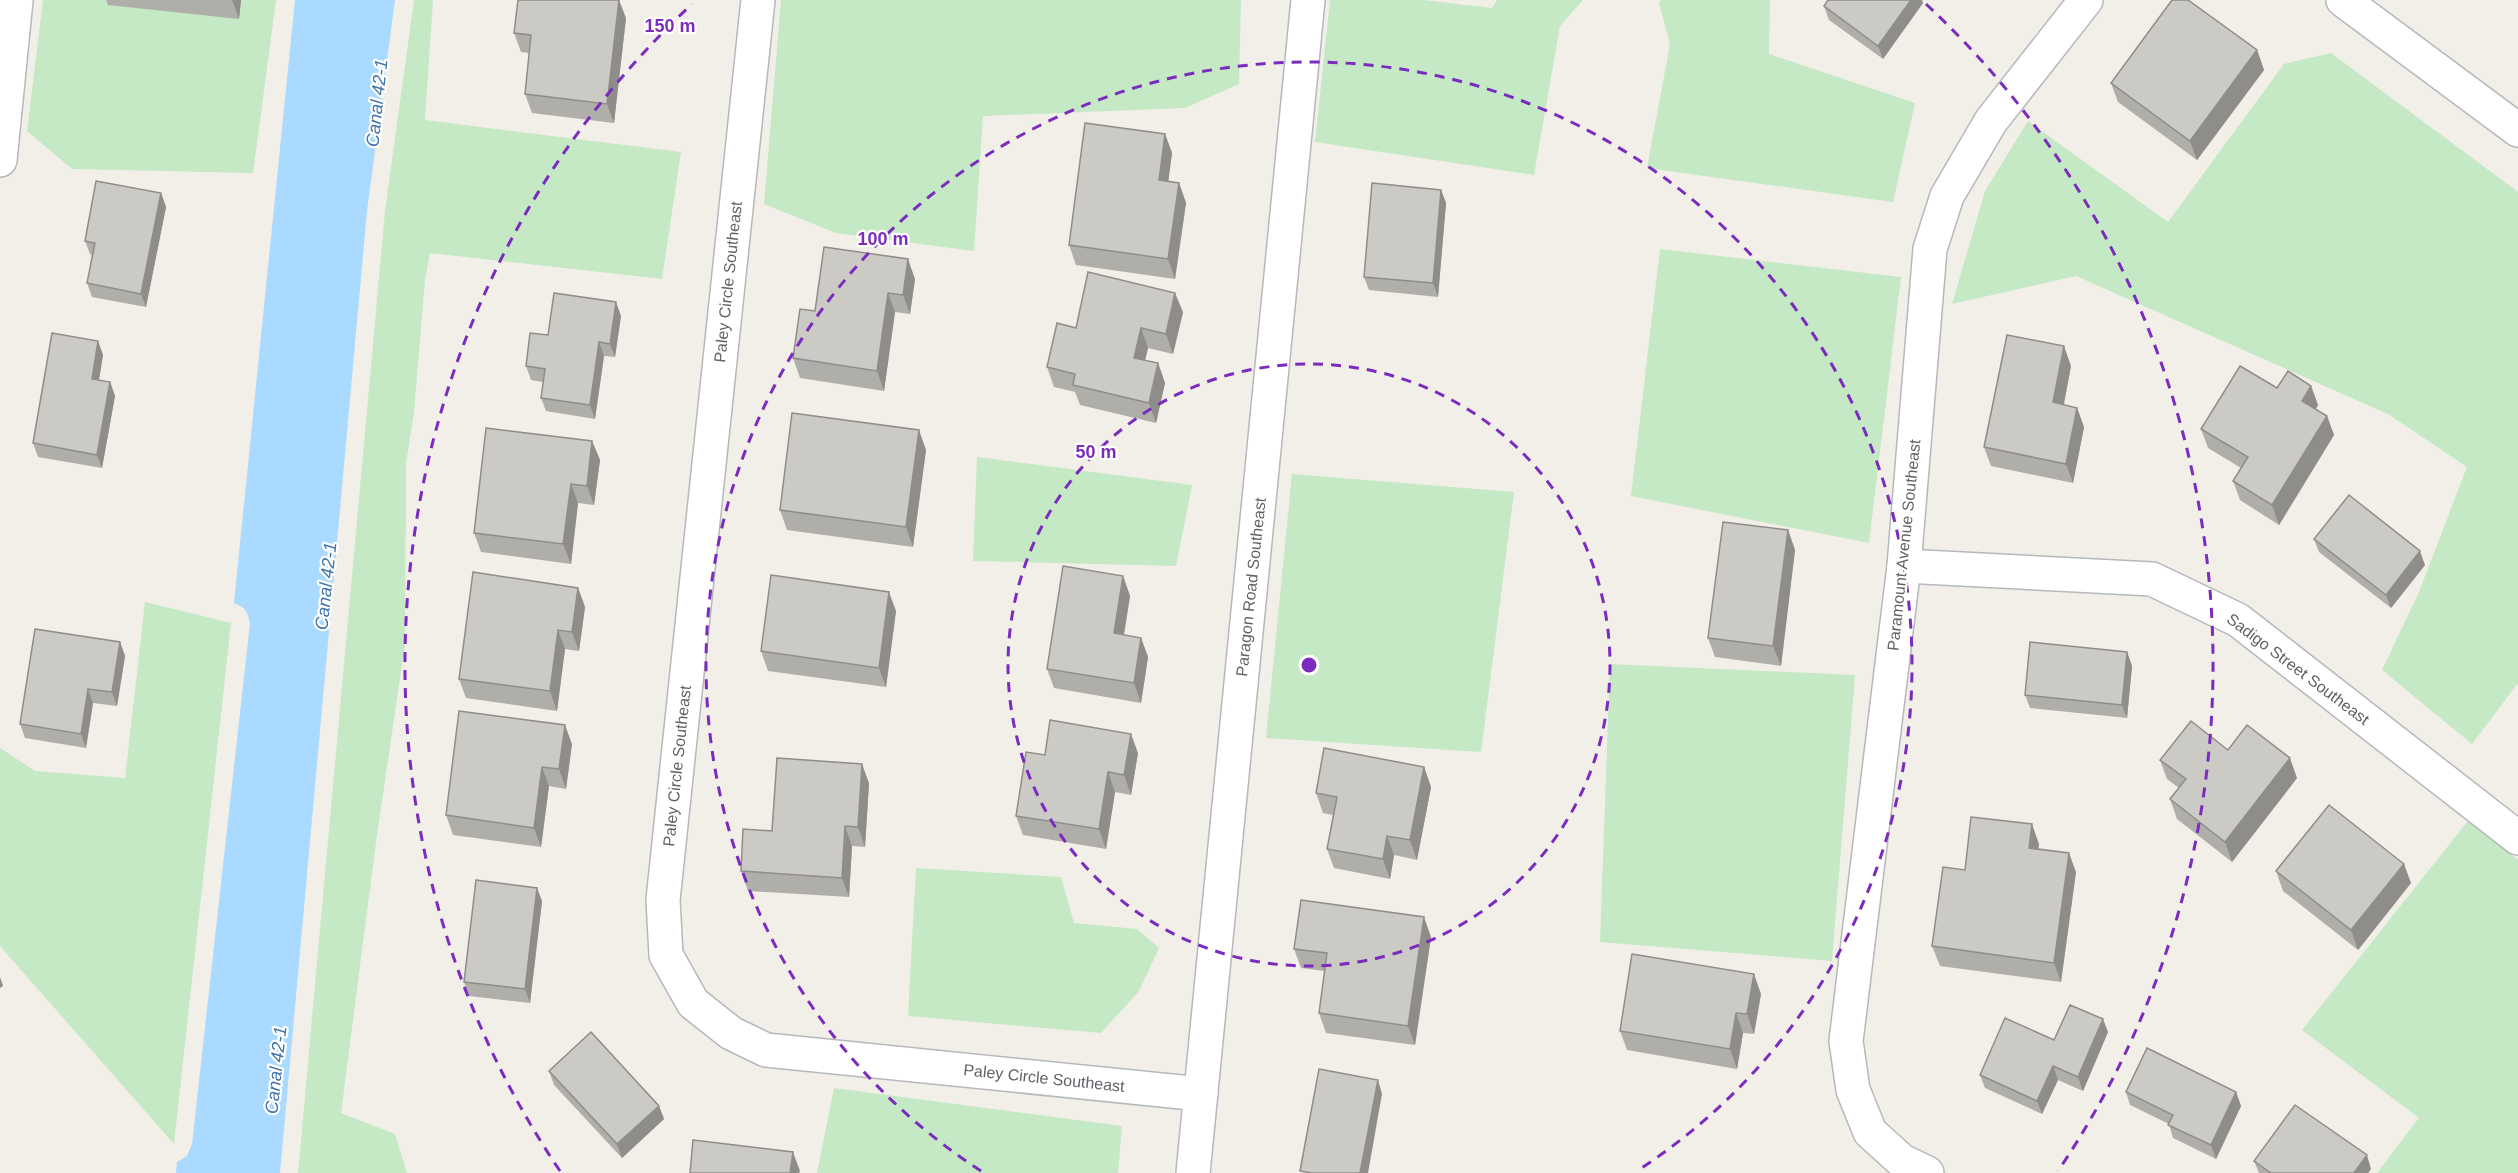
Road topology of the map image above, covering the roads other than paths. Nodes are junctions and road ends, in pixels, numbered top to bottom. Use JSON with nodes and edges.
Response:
{"nodes":[{"id":1,"x":16,"y":0,"type":"edge"},
{"id":2,"x":758,"y":0,"type":"edge"},
{"id":3,"x":1308,"y":0,"type":"edge"},
{"id":4,"x":2086,"y":0,"type":"edge"},
{"id":5,"x":2343,"y":0,"type":"edge"},
{"id":6,"x":2518,"y":130,"type":"edge"},
{"id":7,"x":0,"y":160,"type":"edge"},
{"id":8,"x":1904,"y":566,"type":"junction"},
{"id":9,"x":2518,"y":838,"type":"edge"},
{"id":10,"x":1201,"y":1094,"type":"junction"},
{"id":11,"x":1193,"y":1173,"type":"edge"},
{"id":12,"x":1927,"y":1173,"type":"edge"}],
"edges":[{"from":1,"to":7,"type":"street"},
{"from":2,"to":10,"type":"street","name":"Paley Circle Southeast"},
{"from":3,"to":10,"type":"street","name":"Paragon Road Southeast"},
{"from":4,"to":8,"type":"street","name":"Paramount Avenue Southeast"},
{"from":5,"to":6,"type":"street"},
{"from":8,"to":9,"type":"street","name":"Sadigo Street Southeast"},
{"from":8,"to":12,"type":"street","name":"Paramount Avenue Southeast"},
{"from":10,"to":11,"type":"street","name":"Paragon Road Southeast"}]}
